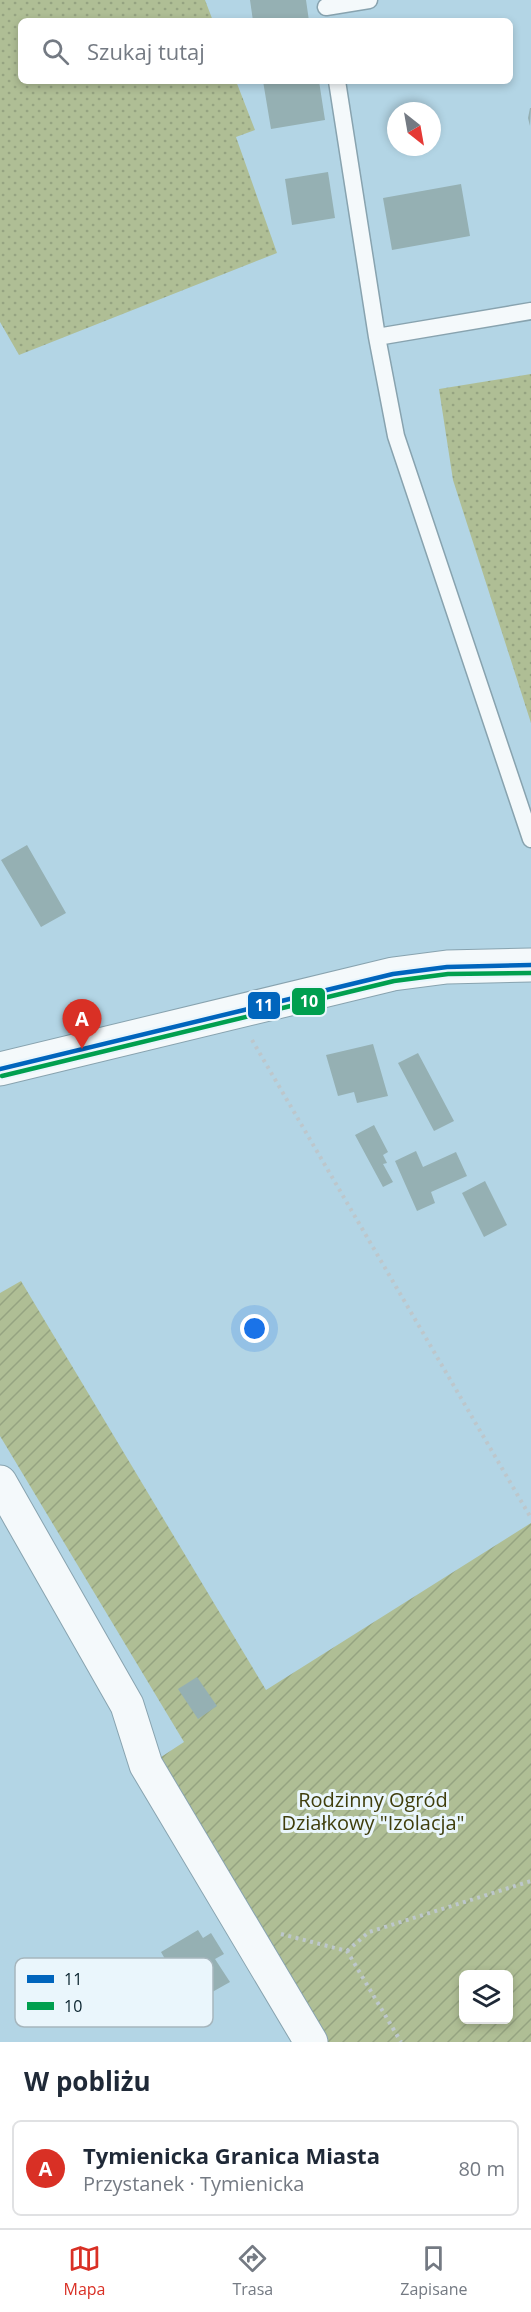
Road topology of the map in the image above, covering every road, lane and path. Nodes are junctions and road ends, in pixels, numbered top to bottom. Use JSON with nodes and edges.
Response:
{"nodes":[{"id":1,"x":369,"y":0,"type":"edge"},
{"id":2,"x":326,"y":9,"type":"edge"},
{"id":3,"x":337,"y":84,"type":"edge"},
{"id":4,"x":531,"y":311,"type":"edge"},
{"id":5,"x":377,"y":338,"type":"junction"},
{"id":6,"x":531,"y":839,"type":"edge"},
{"id":7,"x":531,"y":965,"type":"edge"},
{"id":8,"x":235,"y":1011,"type":"junction"},
{"id":9,"x":0,"y":1069,"type":"edge"},
{"id":10,"x":0,"y":1482,"type":"edge"},
{"id":11,"x":531,"y":1518,"type":"edge"},
{"id":12,"x":531,"y":1881,"type":"edge"},
{"id":13,"x":280,"y":1933,"type":"dead end"},
{"id":14,"x":347,"y":1951,"type":"junction"},
{"id":15,"x":311,"y":2042,"type":"edge"},
{"id":16,"x":401,"y":2042,"type":"edge"}],
"edges":[{"from":1,"to":2,"type":"lane"},
{"from":3,"to":5,"type":"lane"},
{"from":4,"to":5,"type":"lane"},
{"from":5,"to":6,"type":"lane"},
{"from":7,"to":8,"type":"street"},
{"from":8,"to":9,"type":"street"},
{"from":8,"to":11,"type":"path"},
{"from":10,"to":15,"type":"street"},
{"from":12,"to":14,"type":"path"},
{"from":13,"to":14,"type":"path"},
{"from":14,"to":16,"type":"path"}]}
